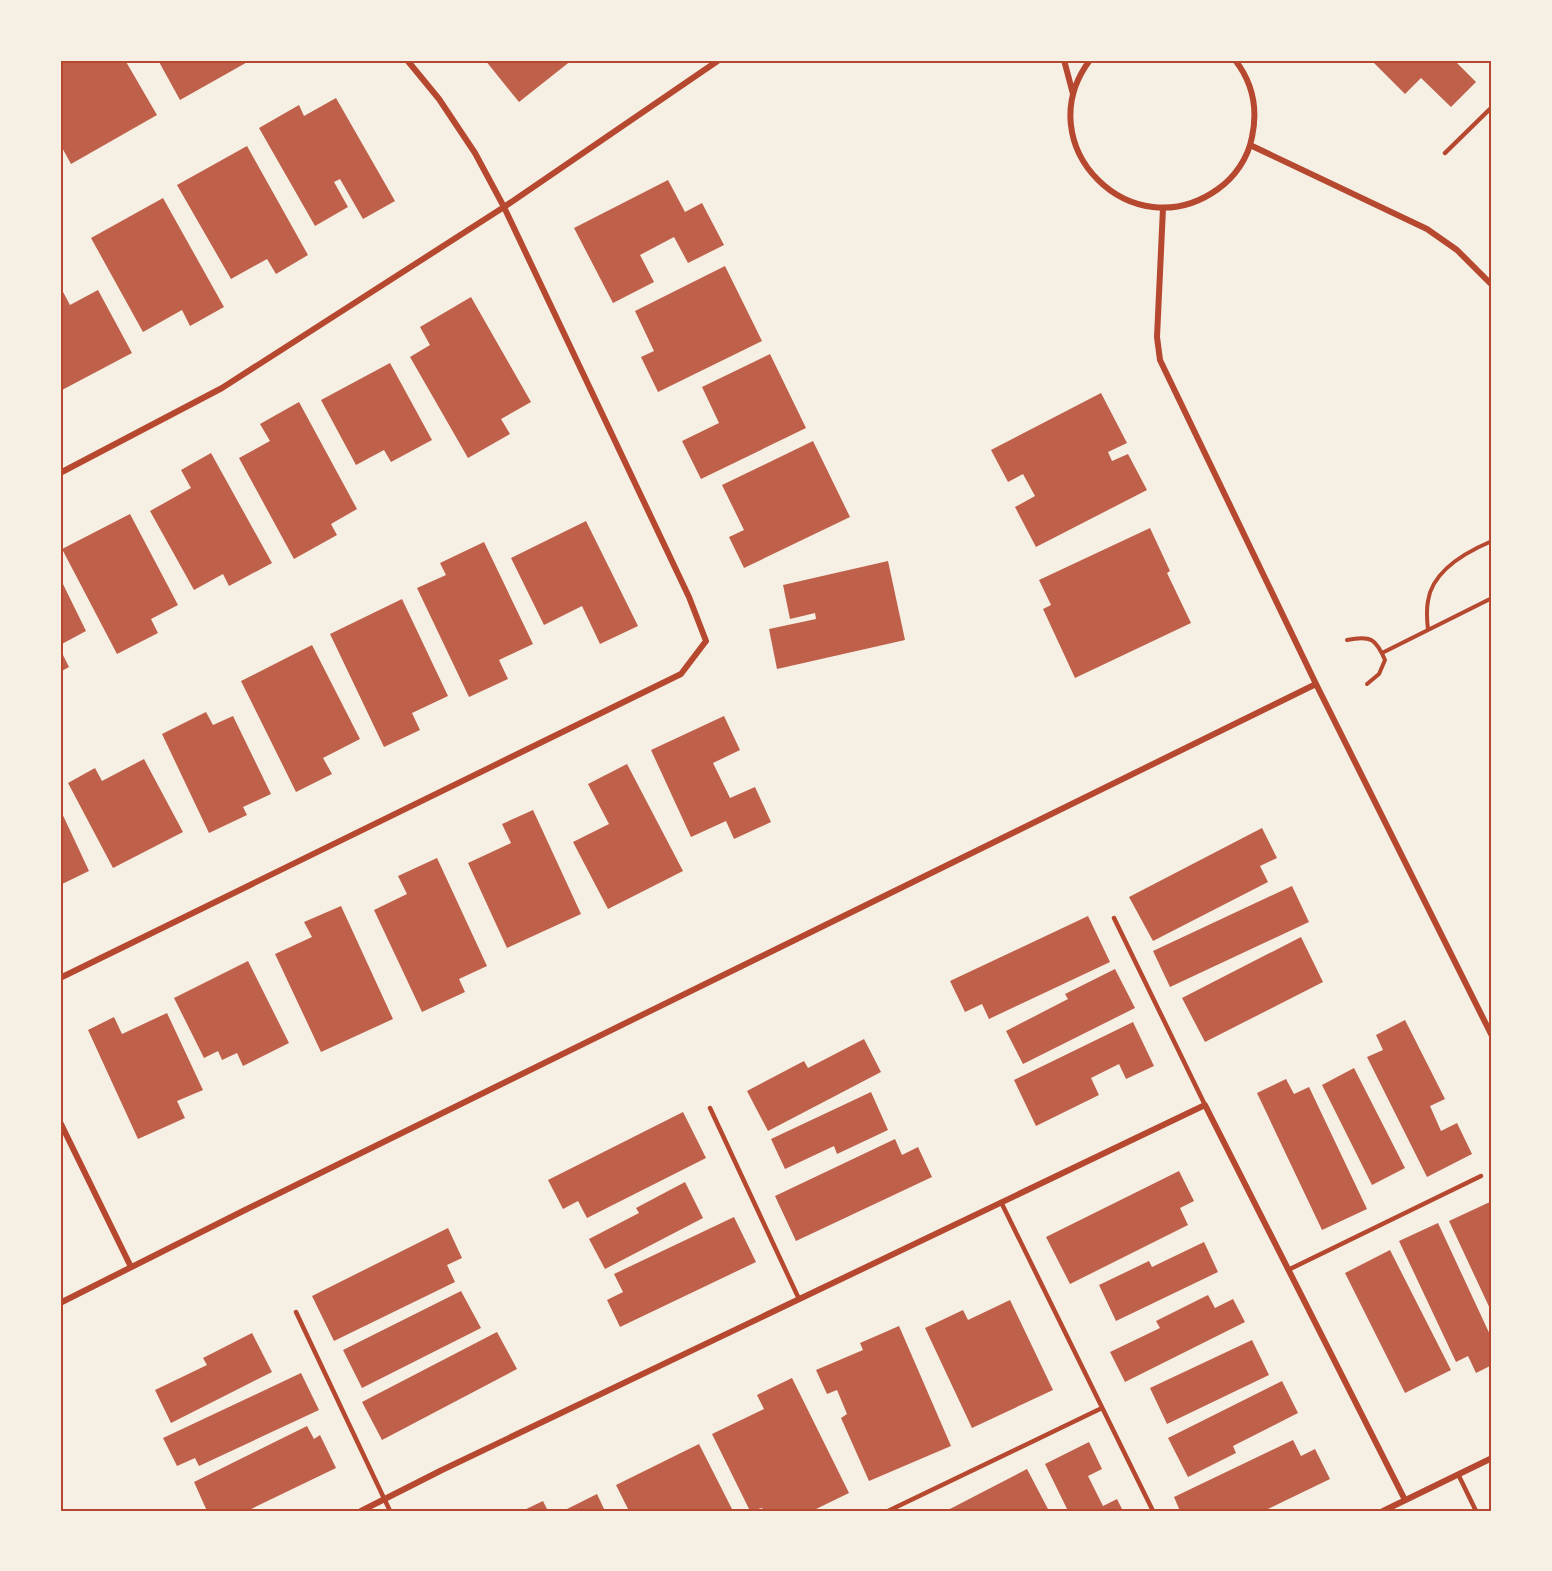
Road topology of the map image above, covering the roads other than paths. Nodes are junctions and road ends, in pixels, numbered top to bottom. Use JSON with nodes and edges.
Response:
{"nodes":[{"id":1,"x":407,"y":60,"type":"edge"},
{"id":2,"x":719,"y":60,"type":"edge"},
{"id":3,"x":1064,"y":60,"type":"edge"},
{"id":4,"x":1090,"y":60,"type":"edge"},
{"id":5,"x":1236,"y":60,"type":"edge"},
{"id":6,"x":1073,"y":94,"type":"junction"},
{"id":7,"x":1492,"y":107,"type":"edge"},
{"id":8,"x":1250,"y":145,"type":"junction"},
{"id":9,"x":1445,"y":153,"type":"dead end"},
{"id":10,"x":504,"y":207,"type":"junction"},
{"id":11,"x":1163,"y":208,"type":"junction"},
{"id":12,"x":1492,"y":285,"type":"edge"},
{"id":13,"x":60,"y":473,"type":"edge"},
{"id":14,"x":1316,"y":684,"type":"junction"},
{"id":15,"x":1114,"y":918,"type":"dead end"},
{"id":16,"x":60,"y":978,"type":"edge"},
{"id":17,"x":1492,"y":1035,"type":"edge"},
{"id":18,"x":1204,"y":1105,"type":"junction"},
{"id":19,"x":710,"y":1108,"type":"dead end"},
{"id":20,"x":60,"y":1122,"type":"edge"},
{"id":21,"x":1481,"y":1176,"type":"dead end"},
{"id":22,"x":1001,"y":1202,"type":"junction"},
{"id":23,"x":131,"y":1266,"type":"junction"},
{"id":24,"x":1288,"y":1270,"type":"junction"},
{"id":25,"x":799,"y":1299,"type":"junction"},
{"id":26,"x":60,"y":1303,"type":"edge"},
{"id":27,"x":296,"y":1312,"type":"dead end"},
{"id":28,"x":1102,"y":1408,"type":"junction"},
{"id":29,"x":1492,"y":1458,"type":"edge"},
{"id":30,"x":1458,"y":1474,"type":"junction"},
{"id":31,"x":384,"y":1499,"type":"junction"},
{"id":32,"x":1405,"y":1500,"type":"junction"},
{"id":33,"x":361,"y":1511,"type":"edge"},
{"id":34,"x":390,"y":1511,"type":"edge"},
{"id":35,"x":888,"y":1511,"type":"edge"},
{"id":36,"x":1153,"y":1511,"type":"edge"},
{"id":37,"x":1383,"y":1511,"type":"edge"},
{"id":38,"x":1476,"y":1511,"type":"edge"}],
"edges":[{"from":1,"to":10,"type":"street"},
{"from":2,"to":10,"type":"street"},
{"from":3,"to":6,"type":"street"},
{"from":4,"to":6,"type":"street"},
{"from":5,"to":8,"type":"street"},
{"from":6,"to":11,"type":"street"},
{"from":7,"to":9,"type":"lane"},
{"from":8,"to":11,"type":"street"},
{"from":8,"to":12,"type":"street"},
{"from":10,"to":13,"type":"street"},
{"from":10,"to":16,"type":"street"},
{"from":11,"to":14,"type":"street"},
{"from":14,"to":17,"type":"street"},
{"from":14,"to":23,"type":"street"},
{"from":15,"to":18,"type":"lane"},
{"from":18,"to":22,"type":"street"},
{"from":18,"to":24,"type":"street"},
{"from":19,"to":25,"type":"lane"},
{"from":20,"to":23,"type":"street"},
{"from":21,"to":24,"type":"lane"},
{"from":22,"to":25,"type":"street"},
{"from":22,"to":28,"type":"lane"},
{"from":23,"to":26,"type":"street"},
{"from":24,"to":32,"type":"street"},
{"from":25,"to":31,"type":"street"},
{"from":27,"to":31,"type":"lane"},
{"from":28,"to":35,"type":"lane"},
{"from":28,"to":36,"type":"lane"},
{"from":29,"to":30,"type":"street"},
{"from":30,"to":32,"type":"street"},
{"from":30,"to":38,"type":"lane"},
{"from":31,"to":33,"type":"street"},
{"from":31,"to":34,"type":"lane"},
{"from":32,"to":37,"type":"street"}]}
